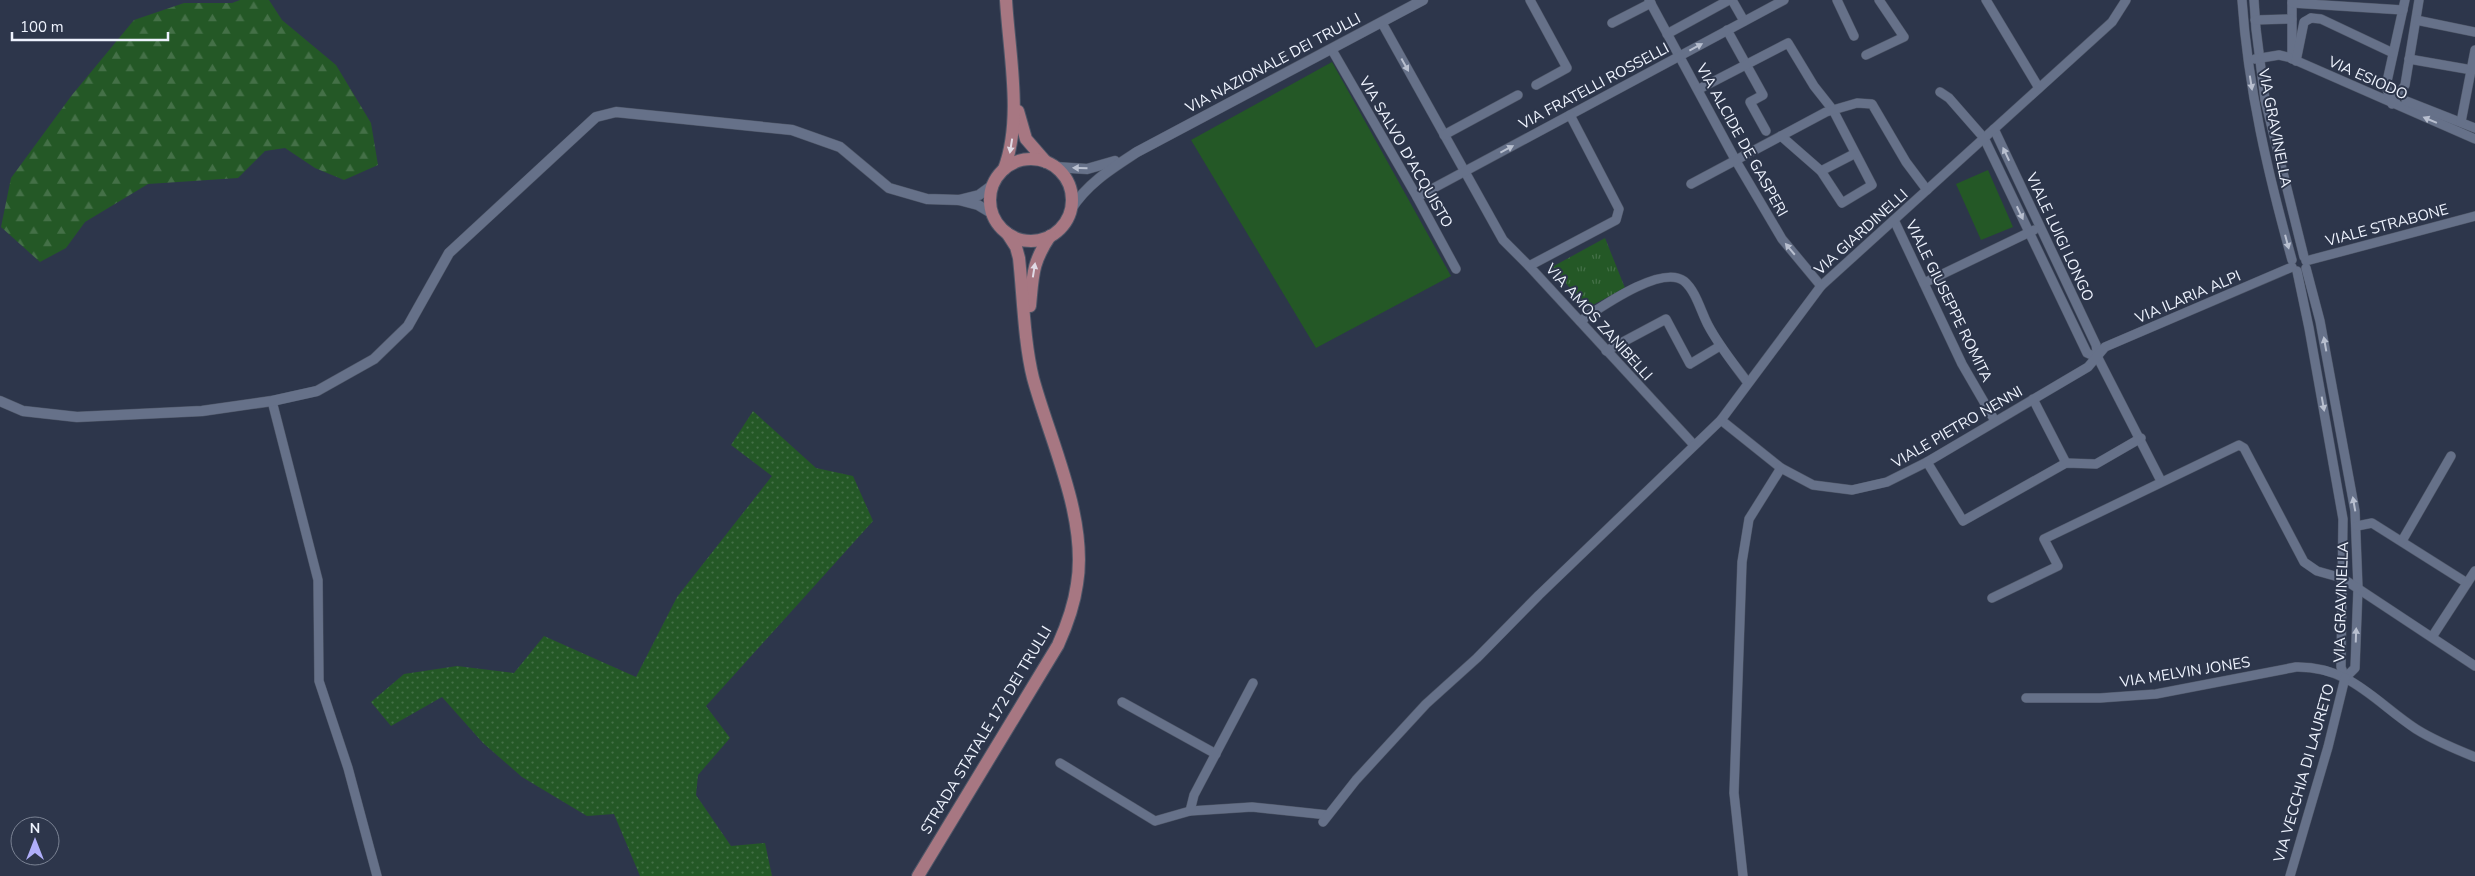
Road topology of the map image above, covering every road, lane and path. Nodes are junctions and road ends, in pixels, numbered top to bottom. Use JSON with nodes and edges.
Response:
{"nodes":[{"id":1,"x":1006,"y":0,"type":"edge"},
{"id":2,"x":1423,"y":0,"type":"edge"},
{"id":3,"x":1530,"y":0,"type":"edge"},
{"id":4,"x":1731,"y":0,"type":"edge"},
{"id":5,"x":1784,"y":0,"type":"edge"},
{"id":6,"x":1837,"y":0,"type":"edge"},
{"id":7,"x":1879,"y":0,"type":"edge"},
{"id":8,"x":1986,"y":0,"type":"edge"},
{"id":9,"x":2126,"y":0,"type":"edge"},
{"id":10,"x":2242,"y":0,"type":"edge"},
{"id":11,"x":2254,"y":0,"type":"edge"},
{"id":12,"x":2405,"y":0,"type":"edge"},
{"id":13,"x":2419,"y":0,"type":"edge"},
{"id":14,"x":1650,"y":2,"type":"edge"},
{"id":15,"x":2292,"y":2,"type":"edge"},
{"id":16,"x":2312,"y":4,"type":"junction"},
{"id":17,"x":2403,"y":10,"type":"junction"},
{"id":18,"x":2310,"y":18,"type":"junction"},
{"id":19,"x":2292,"y":19,"type":"junction"},
{"id":20,"x":2255,"y":20,"type":"junction"},
{"id":21,"x":2416,"y":20,"type":"junction"},
{"id":22,"x":1744,"y":21,"type":"junction"},
{"id":23,"x":1382,"y":23,"type":"junction"},
{"id":24,"x":1612,"y":24,"type":"dead end"},
{"id":25,"x":1727,"y":30,"type":"junction"},
{"id":26,"x":2475,"y":32,"type":"edge"},
{"id":27,"x":1667,"y":34,"type":"junction"},
{"id":28,"x":1854,"y":36,"type":"dead end"},
{"id":29,"x":1332,"y":50,"type":"junction"},
{"id":30,"x":2393,"y":53,"type":"junction"},
{"id":31,"x":2475,"y":53,"type":"edge"},
{"id":32,"x":1866,"y":55,"type":"dead end"},
{"id":33,"x":1680,"y":56,"type":"junction"},
{"id":34,"x":2259,"y":59,"type":"junction"},
{"id":35,"x":2409,"y":59,"type":"junction"},
{"id":36,"x":2248,"y":60,"type":"junction"},
{"id":37,"x":2294,"y":60,"type":"junction"},
{"id":38,"x":1747,"y":64,"type":"junction"},
{"id":39,"x":2472,"y":70,"type":"junction"},
{"id":40,"x":1536,"y":85,"type":"dead end"},
{"id":41,"x":1012,"y":86,"type":"junction"},
{"id":42,"x":2039,"y":88,"type":"junction"},
{"id":43,"x":1699,"y":89,"type":"junction"},
{"id":44,"x":1940,"y":92,"type":"dead end"},
{"id":45,"x":2471,"y":92,"type":"edge"},
{"id":46,"x":1518,"y":95,"type":"dead end"},
{"id":47,"x":2406,"y":101,"type":"dead end"},
{"id":48,"x":2392,"y":104,"type":"junction"},
{"id":49,"x":1833,"y":110,"type":"junction"},
{"id":50,"x":1570,"y":115,"type":"junction"},
{"id":51,"x":2462,"y":122,"type":"junction"},
{"id":52,"x":1994,"y":128,"type":"junction"},
{"id":53,"x":2475,"y":128,"type":"edge"},
{"id":54,"x":1766,"y":131,"type":"dead end"},
{"id":55,"x":1444,"y":135,"type":"junction"},
{"id":56,"x":1781,"y":136,"type":"junction"},
{"id":57,"x":1984,"y":138,"type":"junction"},
{"id":58,"x":2475,"y":139,"type":"edge"},
{"id":59,"x":1137,"y":152,"type":"junction"},
{"id":60,"x":1854,"y":154,"type":"junction"},
{"id":61,"x":1736,"y":161,"type":"junction"},
{"id":62,"x":1051,"y":165,"type":"junction"},
{"id":63,"x":1004,"y":169,"type":"junction"},
{"id":64,"x":1822,"y":171,"type":"junction"},
{"id":65,"x":1464,"y":172,"type":"junction"},
{"id":66,"x":994,"y":184,"type":"junction"},
{"id":67,"x":1691,"y":184,"type":"dead end"},
{"id":68,"x":1927,"y":190,"type":"junction"},
{"id":69,"x":1417,"y":197,"type":"junction"},
{"id":70,"x":960,"y":200,"type":"junction"},
{"id":71,"x":1071,"y":209,"type":"junction"},
{"id":72,"x":993,"y":214,"type":"junction"},
{"id":73,"x":2475,"y":216,"type":"edge"},
{"id":74,"x":1894,"y":220,"type":"junction"},
{"id":75,"x":2041,"y":227,"type":"junction"},
{"id":76,"x":2029,"y":232,"type":"junction"},
{"id":77,"x":1007,"y":233,"type":"junction"},
{"id":78,"x":1050,"y":236,"type":"junction"},
{"id":79,"x":2299,"y":264,"type":"junction"},
{"id":80,"x":1529,"y":266,"type":"junction"},
{"id":81,"x":1456,"y":269,"type":"dead end"},
{"id":82,"x":1924,"y":283,"type":"junction"},
{"id":83,"x":1822,"y":286,"type":"junction"},
{"id":84,"x":1580,"y":321,"type":"junction"},
{"id":85,"x":1028,"y":336,"type":"junction"},
{"id":86,"x":1720,"y":346,"type":"junction"},
{"id":87,"x":1606,"y":352,"type":"junction"},
{"id":88,"x":2098,"y":358,"type":"junction"},
{"id":89,"x":1748,"y":383,"type":"junction"},
{"id":90,"x":2033,"y":399,"type":"junction"},
{"id":91,"x":0,"y":401,"type":"edge"},
{"id":92,"x":272,"y":401,"type":"junction"},
{"id":93,"x":1721,"y":420,"type":"junction"},
{"id":94,"x":1995,"y":421,"type":"junction"},
{"id":95,"x":2141,"y":438,"type":"junction"},
{"id":96,"x":1694,"y":445,"type":"junction"},
{"id":97,"x":2451,"y":456,"type":"dead end"},
{"id":98,"x":1927,"y":462,"type":"junction"},
{"id":99,"x":2066,"y":463,"type":"junction"},
{"id":100,"x":1781,"y":468,"type":"junction"},
{"id":101,"x":2161,"y":482,"type":"junction"},
{"id":102,"x":2357,"y":526,"type":"junction"},
{"id":103,"x":2402,"y":541,"type":"junction"},
{"id":104,"x":2475,"y":571,"type":"edge"},
{"id":105,"x":2342,"y":578,"type":"junction"},
{"id":106,"x":2467,"y":583,"type":"junction"},
{"id":107,"x":2358,"y":588,"type":"junction"},
{"id":108,"x":1992,"y":598,"type":"dead end"},
{"id":109,"x":2432,"y":637,"type":"junction"},
{"id":110,"x":2475,"y":666,"type":"edge"},
{"id":111,"x":2345,"y":678,"type":"junction"},
{"id":112,"x":1253,"y":683,"type":"dead end"},
{"id":113,"x":2026,"y":698,"type":"dead end"},
{"id":114,"x":1122,"y":702,"type":"dead end"},
{"id":115,"x":1216,"y":754,"type":"junction"},
{"id":116,"x":2475,"y":757,"type":"edge"},
{"id":117,"x":1060,"y":763,"type":"dead end"},
{"id":118,"x":1190,"y":811,"type":"junction"},
{"id":119,"x":378,"y":876,"type":"edge"},
{"id":120,"x":918,"y":876,"type":"edge"},
{"id":121,"x":1742,"y":876,"type":"edge"},
{"id":122,"x":2290,"y":876,"type":"edge"}],
"edges":[{"from":1,"to":41,"type":"main road"},
{"from":2,"to":23,"type":"street","name":"VIA NAZIONALE DEI TRULLI"},
{"from":3,"to":40,"type":"street"},
{"from":4,"to":22,"type":"street"},
{"from":4,"to":27,"type":"street"},
{"from":5,"to":22,"type":"street","name":"VIA FRATELLI ROSSELLI"},
{"from":6,"to":28,"type":"street"},
{"from":7,"to":32,"type":"street"},
{"from":8,"to":42,"type":"street"},
{"from":9,"to":42,"type":"street","name":"VIA GIARDINELLI"},
{"from":10,"to":36,"type":"street","name":"VIA GRAVINELLA"},
{"from":11,"to":20,"type":"street","name":"VIA GRAVINELLA"},
{"from":12,"to":17,"type":"street"},
{"from":13,"to":21,"type":"street"},
{"from":14,"to":24,"type":"street"},
{"from":14,"to":27,"type":"street","name":"VIA ALCIDE DE GASPERI"},
{"from":15,"to":16,"type":"street"},
{"from":15,"to":19,"type":"street"},
{"from":16,"to":17,"type":"street"},
{"from":16,"to":18,"type":"street"},
{"from":17,"to":30,"type":"street"},
{"from":18,"to":30,"type":"street"},
{"from":18,"to":37,"type":"street"},
{"from":19,"to":20,"type":"street"},
{"from":19,"to":37,"type":"street"},
{"from":20,"to":34,"type":"street","name":"VIA GRAVINELLA"},
{"from":21,"to":26,"type":"street"},
{"from":21,"to":35,"type":"street"},
{"from":22,"to":25,"type":"street","name":"VIA FRATELLI ROSSELLI"},
{"from":23,"to":29,"type":"street","name":"VIA NAZIONALE DEI TRULLI"},
{"from":23,"to":55,"type":"street","name":"VIA AMOS ZANIBELLI","one_way":true},
{"from":33,"to":25,"type":"street","name":"VIA FRATELLI ROSSELLI","one_way":true},
{"from":25,"to":38,"type":"street"},
{"from":27,"to":33,"type":"street","name":"VIA ALCIDE DE GASPERI"},
{"from":29,"to":59,"type":"street","name":"VIA NAZIONALE DEI TRULLI"},
{"from":29,"to":69,"type":"street","name":"VIA SALVO D'ACQUISTO"},
{"from":30,"to":48,"type":"street"},
{"from":31,"to":39,"type":"street"},
{"from":33,"to":43,"type":"street","name":"VIA ALCIDE DE GASPERI"},
{"from":33,"to":50,"type":"street","name":"VIA FRATELLI ROSSELLI"},
{"from":34,"to":36,"type":"street","name":"VIA ESIODO"},
{"from":34,"to":37,"type":"street","name":"VIA ESIODO"},
{"from":34,"to":79,"type":"street","name":"VIA GRAVINELLA"},
{"from":35,"to":39,"type":"street"},
{"from":35,"to":48,"type":"street"},
{"from":36,"to":79,"type":"street","name":"VIA GRAVINELLA","one_way":true},
{"from":37,"to":48,"type":"street","name":"VIA ESIODO"},
{"from":38,"to":43,"type":"street"},
{"from":38,"to":49,"type":"street"},
{"from":38,"to":54,"type":"street"},
{"from":39,"to":45,"type":"street"},
{"from":41,"to":62,"type":"main road"},
{"from":41,"to":63,"type":"main road","one_way":true},
{"from":42,"to":52,"type":"street","name":"VIA GIARDINELLI"},
{"from":43,"to":61,"type":"street","name":"VIA ALCIDE DE GASPERI"},
{"from":44,"to":57,"type":"street","name":"VIALE LUIGI LONGO"},
{"from":45,"to":51,"type":"street"},
{"from":46,"to":55,"type":"street"},
{"from":47,"to":51,"type":"street","name":"VIA ESIODO"},
{"from":58,"to":48,"type":"street","name":"VIA ESIODO","one_way":true},
{"from":49,"to":56,"type":"street"},
{"from":49,"to":60,"type":"street"},
{"from":49,"to":68,"type":"street"},
{"from":65,"to":50,"type":"street","name":"VIA FRATELLI ROSSELLI","one_way":true},
{"from":50,"to":80,"type":"street"},
{"from":51,"to":53,"type":"street","name":"VIA ESIODO"},
{"from":52,"to":57,"type":"street","name":"VIA GIARDINELLI"},
{"from":75,"to":52,"type":"street","name":"VIALE LUIGI LONGO","one_way":true},
{"from":55,"to":65,"type":"street","name":"VIA AMOS ZANIBELLI"},
{"from":56,"to":61,"type":"street"},
{"from":56,"to":64,"type":"street"},
{"from":57,"to":68,"type":"street","name":"VIA GIARDINELLI"},
{"from":57,"to":76,"type":"street","name":"VIALE LUIGI LONGO","one_way":true},
{"from":59,"to":62,"type":"street","name":"VIA NAZIONALE DEI TRULLI","one_way":true},
{"from":59,"to":71,"type":"street","name":"VIA NAZIONALE DEI TRULLI"},
{"from":60,"to":64,"type":"street"},
{"from":60,"to":64,"type":"street"},
{"from":61,"to":67,"type":"street"},
{"from":83,"to":61,"type":"street","name":"VIA ALCIDE DE GASPERI","one_way":true},
{"from":62,"to":63,"type":"main road"},
{"from":62,"to":71,"type":"main road"},
{"from":63,"to":66,"type":"main road"},
{"from":65,"to":69,"type":"street","name":"VIA FRATELLI ROSSELLI"},
{"from":65,"to":80,"type":"street","name":"VIA AMOS ZANIBELLI"},
{"from":66,"to":70,"type":"street"},
{"from":66,"to":72,"type":"main road"},
{"from":68,"to":74,"type":"street","name":"VIA GIARDINELLI"},
{"from":69,"to":81,"type":"street","name":"VIA SALVO D'ACQUISTO"},
{"from":70,"to":72,"type":"street"},
{"from":70,"to":92,"type":"street"},
{"from":71,"to":78,"type":"main road","name":"STRADA STATALE 172 DEI TRULLI"},
{"from":72,"to":77,"type":"main road","name":"STRADA STATALE 172 DEI TRULLI"},
{"from":73,"to":79,"type":"street","name":"VIALE STRABONE"},
{"from":74,"to":82,"type":"street","name":"VIALE GIUSEPPE ROMITA"},
{"from":74,"to":83,"type":"street","name":"VIA GIARDINELLI"},
{"from":75,"to":76,"type":"street"},
{"from":75,"to":88,"type":"street","name":"VIALE LUIGI LONGO"},
{"from":76,"to":82,"type":"street"},
{"from":76,"to":88,"type":"street","name":"VIALE LUIGI LONGO"},
{"from":77,"to":78,"type":"main road"},
{"from":77,"to":85,"type":"main road","name":"STRADA STATALE 172 DEI TRULLI"},
{"from":85,"to":78,"type":"main road","name":"STRADA STATALE 172 DEI TRULLI","one_way":true},
{"from":79,"to":88,"type":"street","name":"VIA ILARIA ALPI"},
{"from":102,"to":79,"type":"street","name":"VIA GRAVINELLA","one_way":true},
{"from":79,"to":105,"type":"street","name":"VIA GRAVINELLA","one_way":true},
{"from":80,"to":84,"type":"street","name":"VIA AMOS ZANIBELLI"},
{"from":82,"to":94,"type":"street","name":"VIALE GIUSEPPE ROMITA"},
{"from":83,"to":89,"type":"street","name":"VIA GIARDINELLI"},
{"from":84,"to":86,"type":"street"},
{"from":84,"to":87,"type":"street","name":"VIA AMOS ZANIBELLI"},
{"from":85,"to":120,"type":"main road","name":"STRADA STATALE 172 DEI TRULLI"},
{"from":86,"to":87,"type":"street"},
{"from":86,"to":89,"type":"street"},
{"from":87,"to":96,"type":"street","name":"VIA AMOS ZANIBELLI"},
{"from":88,"to":90,"type":"street","name":"VIALE PIETRO NENNI"},
{"from":88,"to":95,"type":"street","name":"VIALE LUIGI LONGO"},
{"from":89,"to":93,"type":"street","name":"VIA GIARDINELLI"},
{"from":90,"to":94,"type":"street","name":"VIALE PIETRO NENNI"},
{"from":90,"to":99,"type":"street"},
{"from":91,"to":92,"type":"street"},
{"from":92,"to":119,"type":"street"},
{"from":93,"to":96,"type":"street","name":"VIA GIARDINELLI"},
{"from":93,"to":100,"type":"street","name":"VIALE PIETRO NENNI"},
{"from":94,"to":98,"type":"street","name":"VIALE PIETRO NENNI"},
{"from":95,"to":99,"type":"street"},
{"from":95,"to":101,"type":"street","name":"VIALE LUIGI LONGO"},
{"from":96,"to":118,"type":"street","name":"VIA GIARDINELLI"},
{"from":97,"to":103,"type":"street"},
{"from":98,"to":99,"type":"street"},
{"from":98,"to":100,"type":"street","name":"VIALE PIETRO NENNI"},
{"from":100,"to":121,"type":"street"},
{"from":101,"to":105,"type":"street"},
{"from":101,"to":108,"type":"street"},
{"from":102,"to":103,"type":"street"},
{"from":102,"to":107,"type":"street","name":"VIA GRAVINELLA"},
{"from":103,"to":106,"type":"street"},
{"from":104,"to":106,"type":"street"},
{"from":105,"to":107,"type":"street"},
{"from":105,"to":111,"type":"street","name":"VIA GRAVINELLA"},
{"from":106,"to":109,"type":"street"},
{"from":107,"to":109,"type":"street"},
{"from":111,"to":107,"type":"street","name":"VIA GRAVINELLA","one_way":true},
{"from":109,"to":110,"type":"street"},
{"from":111,"to":113,"type":"street","name":"VIA MELVIN JONES"},
{"from":111,"to":116,"type":"street","name":"VIA MELVIN JONES"},
{"from":111,"to":122,"type":"street","name":"VIA VECCHIA DI LAURETO"},
{"from":112,"to":115,"type":"street"},
{"from":114,"to":115,"type":"street"},
{"from":115,"to":118,"type":"street"},
{"from":117,"to":118,"type":"street"}]}
